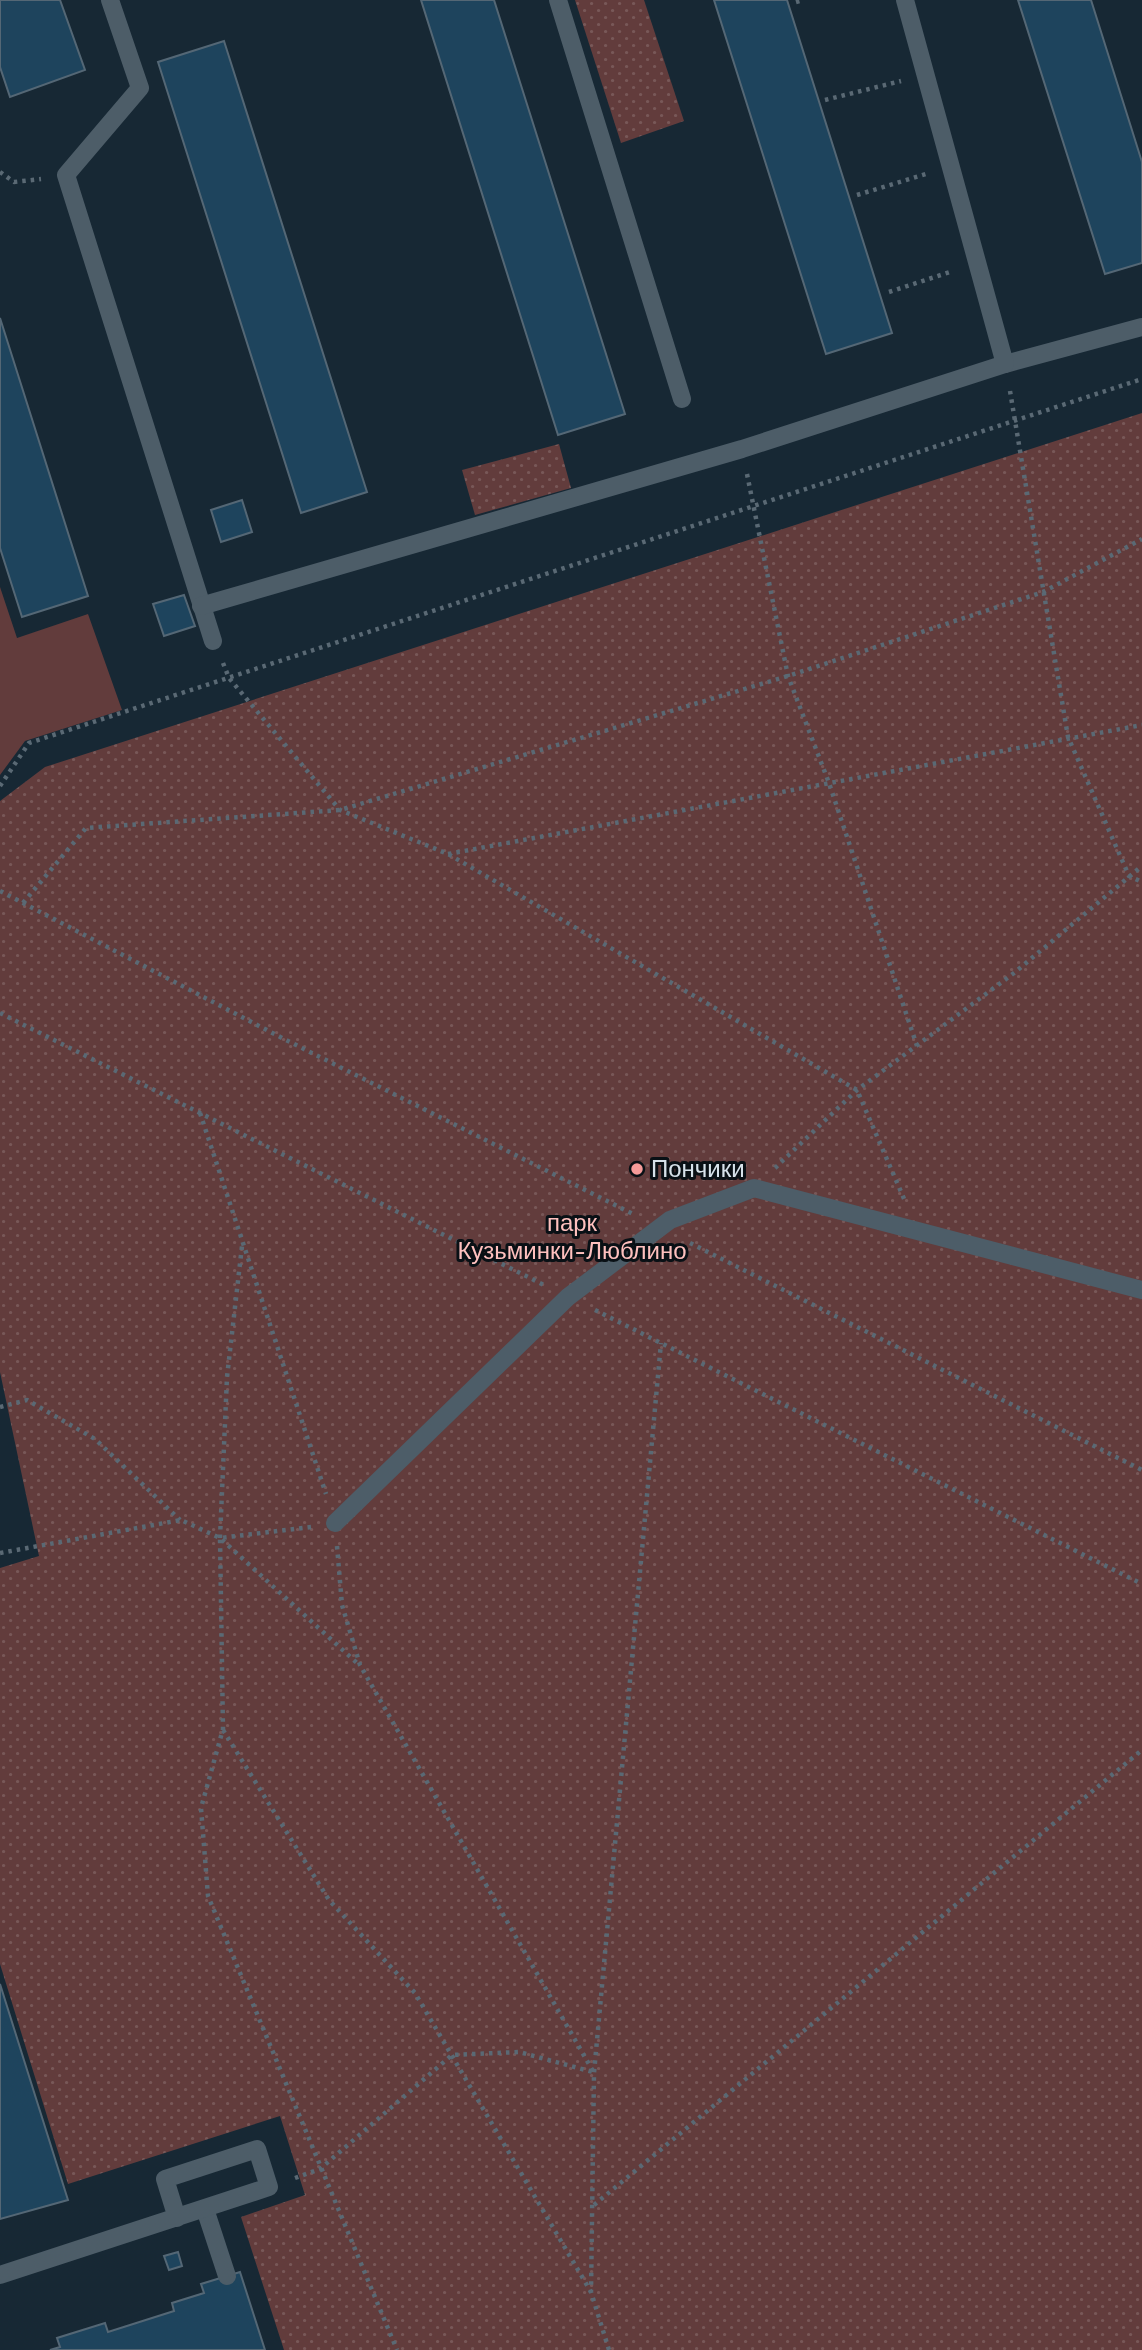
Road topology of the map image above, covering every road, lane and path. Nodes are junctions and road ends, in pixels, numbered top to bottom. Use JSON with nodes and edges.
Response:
{"nodes":[{"id":1,"x":110,"y":0,"type":"edge"},
{"id":2,"x":558,"y":0,"type":"edge"},
{"id":3,"x":803,"y":0,"type":"edge"},
{"id":4,"x":905,"y":0,"type":"edge"},
{"id":5,"x":796,"y":2,"type":"dead end"},
{"id":6,"x":925,"y":75,"type":"junction"},
{"id":7,"x":825,"y":100,"type":"dead end"},
{"id":8,"x":951,"y":167,"type":"junction"},
{"id":9,"x":0,"y":172,"type":"edge"},
{"id":10,"x":66,"y":175,"type":"junction"},
{"id":11,"x":857,"y":195,"type":"dead end"},
{"id":12,"x":977,"y":263,"type":"junction"},
{"id":13,"x":889,"y":292,"type":"dead end"},
{"id":14,"x":1142,"y":327,"type":"edge"},
{"id":15,"x":1005,"y":364,"type":"junction"},
{"id":16,"x":1142,"y":379,"type":"edge"},
{"id":17,"x":682,"y":399,"type":"dead end"},
{"id":18,"x":1014,"y":420,"type":"junction"},
{"id":19,"x":742,"y":449,"type":"junction"},
{"id":20,"x":753,"y":506,"type":"junction"},
{"id":21,"x":1142,"y":539,"type":"edge"},
{"id":22,"x":1043,"y":592,"type":"junction"},
{"id":23,"x":201,"y":606,"type":"junction"},
{"id":24,"x":213,"y":641,"type":"joint"},
{"id":25,"x":788,"y":676,"type":"junction"},
{"id":26,"x":229,"y":678,"type":"junction"},
{"id":27,"x":1142,"y":725,"type":"edge"},
{"id":28,"x":1068,"y":737,"type":"junction"},
{"id":29,"x":830,"y":783,"type":"junction"},
{"id":30,"x":0,"y":786,"type":"edge"},
{"id":31,"x":340,"y":810,"type":"junction"},
{"id":32,"x":448,"y":854,"type":"junction"},
{"id":33,"x":1142,"y":866,"type":"edge"},
{"id":34,"x":1129,"y":876,"type":"junction"},
{"id":35,"x":1142,"y":882,"type":"edge"},
{"id":36,"x":0,"y":891,"type":"edge"},
{"id":37,"x":23,"y":903,"type":"junction"},
{"id":38,"x":917,"y":1046,"type":"junction"},
{"id":39,"x":857,"y":1090,"type":"junction"},
{"id":40,"x":200,"y":1112,"type":"dead end"},
{"id":41,"x":754,"y":1188,"type":"junction"},
{"id":42,"x":660,"y":1228,"type":"junction"},
{"id":43,"x":918,"y":1230,"type":"junction"},
{"id":44,"x":242,"y":1244,"type":"junction"},
{"id":45,"x":1142,"y":1290,"type":"edge"},
{"id":46,"x":661,"y":1343,"type":"dead end"},
{"id":47,"x":0,"y":1407,"type":"edge"},
{"id":48,"x":1142,"y":1470,"type":"edge"},
{"id":49,"x":180,"y":1520,"type":"junction"},
{"id":50,"x":335,"y":1523,"type":"junction"},
{"id":51,"x":220,"y":1538,"type":"junction"},
{"id":52,"x":0,"y":1553,"type":"edge"},
{"id":53,"x":360,"y":1665,"type":"junction"},
{"id":54,"x":223,"y":1729,"type":"junction"},
{"id":55,"x":1142,"y":1750,"type":"edge"},
{"id":56,"x":452,"y":2055,"type":"junction"},
{"id":57,"x":594,"y":2073,"type":"junction"},
{"id":58,"x":320,"y":2169,"type":"junction"},
{"id":59,"x":270,"y":2187,"type":"junction"},
{"id":60,"x":593,"y":2205,"type":"junction"},
{"id":61,"x":205,"y":2209,"type":"junction"},
{"id":62,"x":177,"y":2218,"type":"junction"},
{"id":63,"x":0,"y":2275,"type":"edge"},
{"id":64,"x":227,"y":2276,"type":"dead end"},
{"id":65,"x":592,"y":2292,"type":"junction"},
{"id":66,"x":397,"y":2350,"type":"edge"},
{"id":67,"x":609,"y":2350,"type":"edge"}],
"edges":[{"from":1,"to":10,"type":"lane"},
{"from":2,"to":17,"type":"lane"},
{"from":3,"to":5,"type":"path"},
{"from":4,"to":6,"type":"lane"},
{"from":6,"to":7,"type":"path"},
{"from":6,"to":8,"type":"lane"},
{"from":8,"to":11,"type":"path"},
{"from":8,"to":12,"type":"lane"},
{"from":9,"to":10,"type":"path"},
{"from":10,"to":23,"type":"lane"},
{"from":12,"to":13,"type":"path"},
{"from":12,"to":15,"type":"lane"},
{"from":14,"to":15,"type":"lane"},
{"from":15,"to":18,"type":"path"},
{"from":15,"to":19,"type":"lane"},
{"from":16,"to":18,"type":"path"},
{"from":18,"to":20,"type":"path"},
{"from":18,"to":22,"type":"path"},
{"from":19,"to":20,"type":"path"},
{"from":19,"to":23,"type":"lane"},
{"from":20,"to":25,"type":"path"},
{"from":20,"to":26,"type":"path"},
{"from":21,"to":22,"type":"path"},
{"from":22,"to":25,"type":"path"},
{"from":22,"to":28,"type":"path"},
{"from":23,"to":24,"type":"lane"},
{"from":24,"to":26,"type":"path"},
{"from":25,"to":29,"type":"path"},
{"from":25,"to":31,"type":"path"},
{"from":26,"to":30,"type":"path"},
{"from":26,"to":31,"type":"path"},
{"from":27,"to":28,"type":"path"},
{"from":28,"to":29,"type":"path"},
{"from":28,"to":34,"type":"path"},
{"from":29,"to":32,"type":"path"},
{"from":29,"to":38,"type":"path"},
{"from":31,"to":32,"type":"path"},
{"from":31,"to":37,"type":"path"},
{"from":32,"to":39,"type":"path"},
{"from":33,"to":34,"type":"path"},
{"from":34,"to":35,"type":"path"},
{"from":34,"to":38,"type":"path"},
{"from":36,"to":37,"type":"path"},
{"from":37,"to":42,"type":"path"},
{"from":38,"to":39,"type":"path"},
{"from":39,"to":41,"type":"path"},
{"from":39,"to":43,"type":"path"},
{"from":40,"to":44,"type":"path"},
{"from":41,"to":42,"type":"lane"},
{"from":41,"to":43,"type":"lane"},
{"from":42,"to":48,"type":"path"},
{"from":42,"to":50,"type":"lane"},
{"from":43,"to":45,"type":"lane"},
{"from":44,"to":50,"type":"path"},
{"from":44,"to":51,"type":"path"},
{"from":46,"to":57,"type":"path"},
{"from":47,"to":49,"type":"path"},
{"from":49,"to":51,"type":"path"},
{"from":49,"to":52,"type":"path"},
{"from":50,"to":51,"type":"path"},
{"from":50,"to":53,"type":"path"},
{"from":51,"to":53,"type":"path"},
{"from":51,"to":54,"type":"path"},
{"from":53,"to":57,"type":"path"},
{"from":54,"to":56,"type":"path"},
{"from":54,"to":58,"type":"path"},
{"from":55,"to":60,"type":"path"},
{"from":56,"to":57,"type":"path"},
{"from":56,"to":58,"type":"path"},
{"from":56,"to":65,"type":"path"},
{"from":57,"to":60,"type":"path"},
{"from":58,"to":59,"type":"path"},
{"from":58,"to":66,"type":"path"},
{"from":59,"to":61,"type":"lane"},
{"from":59,"to":62,"type":"lane"},
{"from":60,"to":65,"type":"path"},
{"from":61,"to":62,"type":"lane"},
{"from":61,"to":64,"type":"lane"},
{"from":62,"to":63,"type":"lane"},
{"from":65,"to":67,"type":"path"}]}
